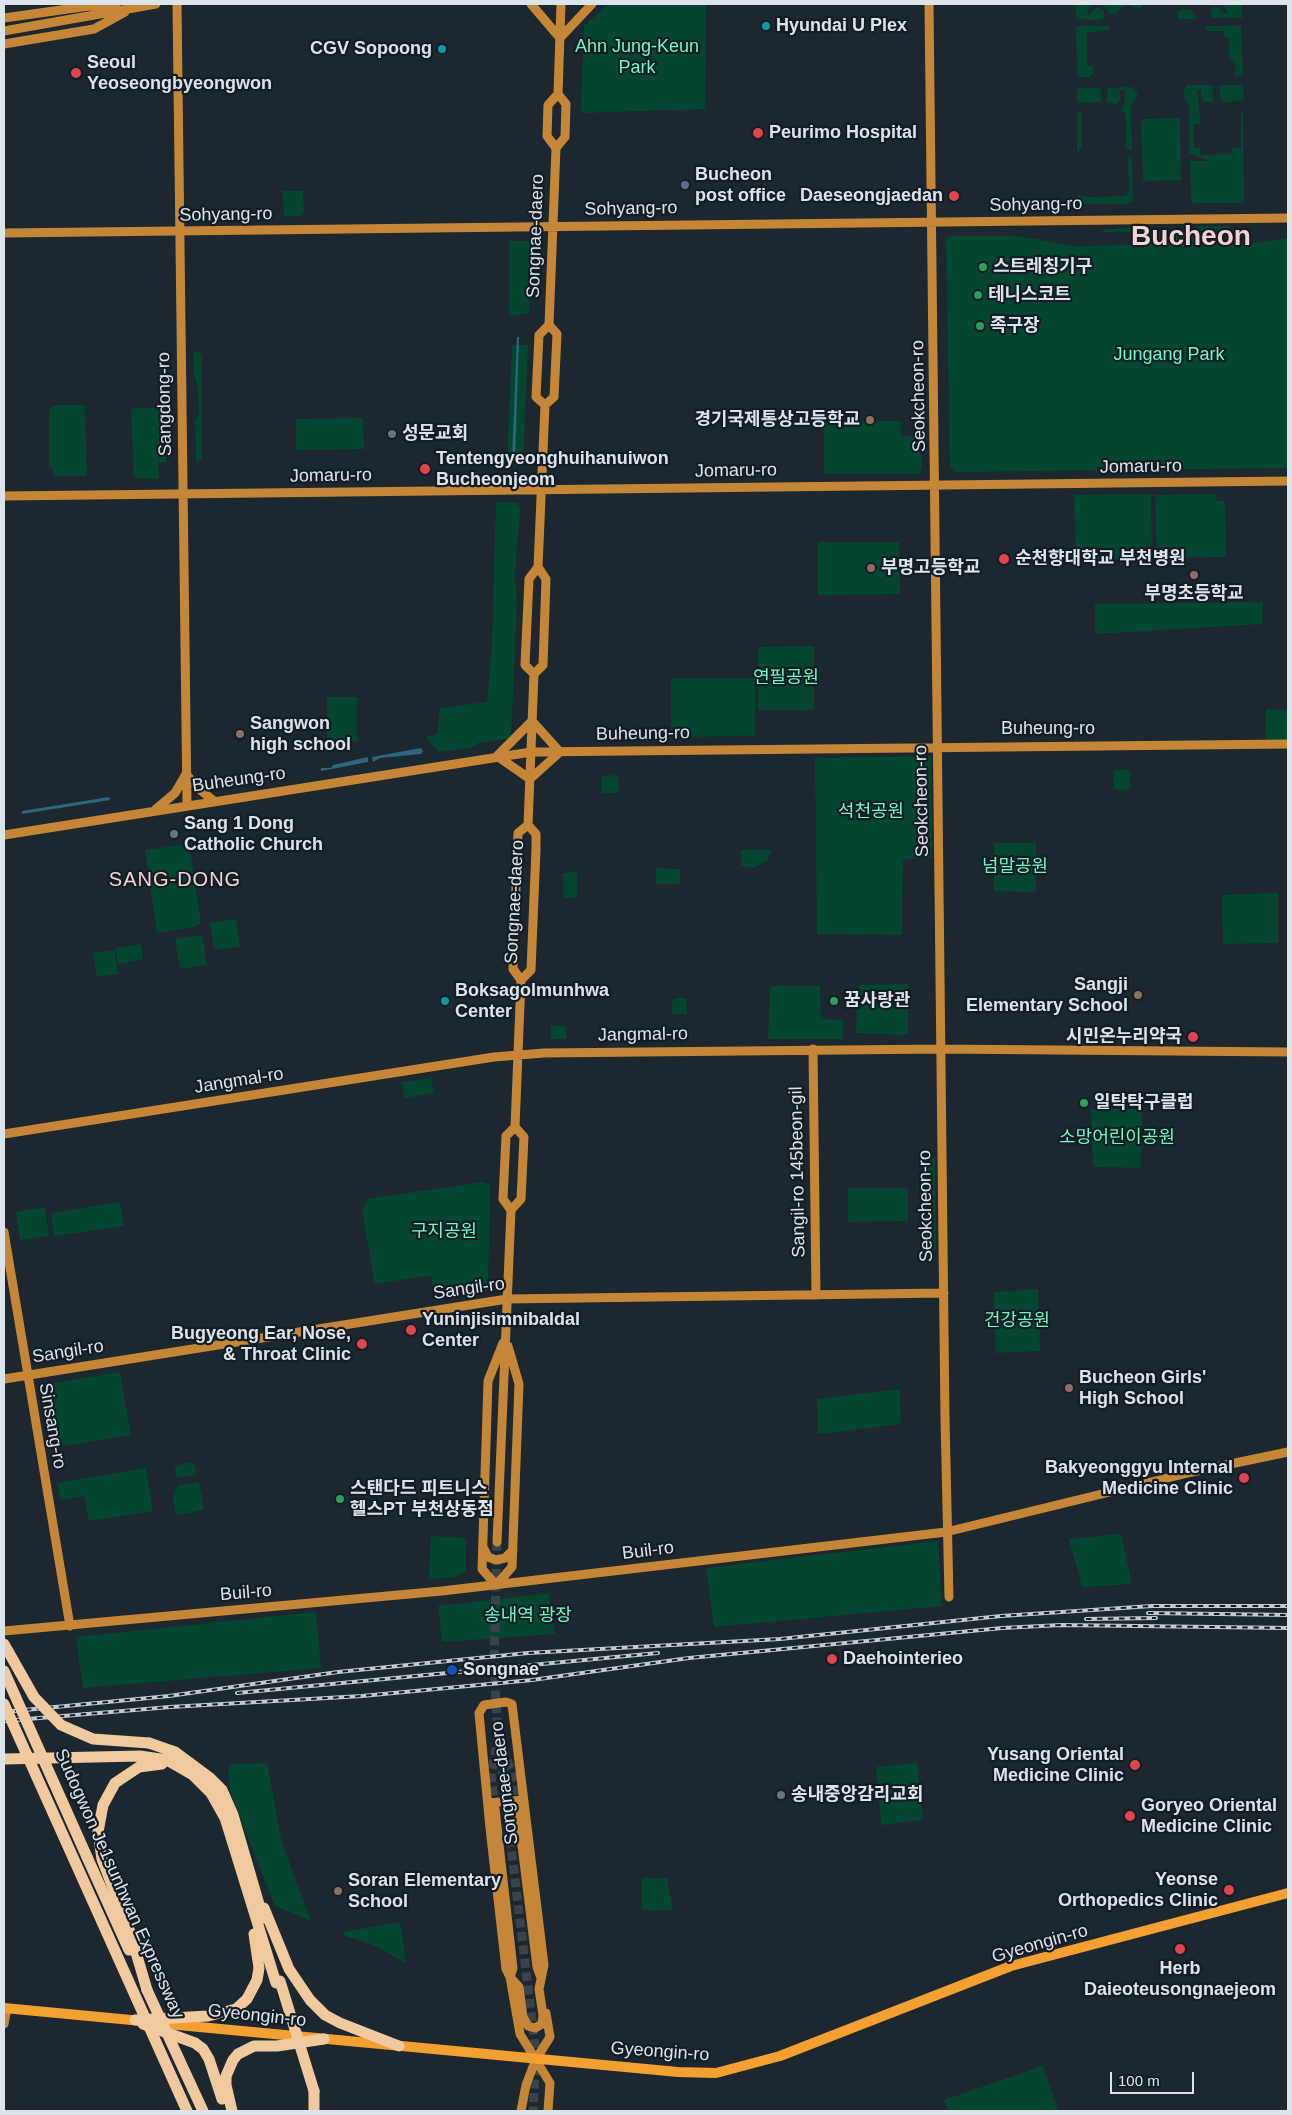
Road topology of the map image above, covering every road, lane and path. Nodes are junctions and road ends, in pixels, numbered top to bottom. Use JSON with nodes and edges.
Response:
{"nodes":[{"id":1,"x":156,"y":4,"type":"edge"},
{"id":2,"x":177,"y":4,"type":"edge"},
{"id":3,"x":531,"y":4,"type":"edge"},
{"id":4,"x":561,"y":4,"type":"edge"},
{"id":5,"x":592,"y":4,"type":"edge"},
{"id":6,"x":929,"y":4,"type":"edge"},
{"id":7,"x":133,"y":7,"type":"junction"},
{"id":8,"x":4,"y":18,"type":"edge"},
{"id":9,"x":4,"y":31,"type":"edge"},
{"id":10,"x":560,"y":38,"type":"junction"},
{"id":11,"x":4,"y":44,"type":"edge"},
{"id":12,"x":558,"y":94,"type":"junction"},
{"id":13,"x":556,"y":148,"type":"junction"},
{"id":14,"x":1288,"y":218,"type":"edge"},
{"id":15,"x":933,"y":222,"type":"junction"},
{"id":16,"x":552,"y":227,"type":"junction"},
{"id":17,"x":179,"y":231,"type":"junction"},
{"id":18,"x":4,"y":233,"type":"edge"},
{"id":19,"x":549,"y":325,"type":"junction"},
{"id":20,"x":545,"y":405,"type":"junction"},
{"id":21,"x":1288,"y":481,"type":"edge"},
{"id":22,"x":936,"y":486,"type":"junction"},
{"id":23,"x":540,"y":490,"type":"junction"},
{"id":24,"x":183,"y":494,"type":"junction"},
{"id":25,"x":4,"y":496,"type":"edge"},
{"id":26,"x":538,"y":567,"type":"junction"},
{"id":27,"x":534,"y":674,"type":"junction"},
{"id":28,"x":532,"y":721,"type":"junction"},
{"id":29,"x":1288,"y":744,"type":"edge"},
{"id":30,"x":938,"y":746,"type":"junction"},
{"id":31,"x":531,"y":752,"type":"junction"},
{"id":32,"x":560,"y":752,"type":"junction"},
{"id":33,"x":497,"y":756,"type":"junction"},
{"id":34,"x":186,"y":774,"type":"junction"},
{"id":35,"x":530,"y":779,"type":"junction"},
{"id":36,"x":214,"y":801,"type":"junction"},
{"id":37,"x":187,"y":804,"type":"junction"},
{"id":38,"x":153,"y":810,"type":"junction"},
{"id":39,"x":528,"y":825,"type":"junction"},
{"id":40,"x":4,"y":835,"type":"edge"},
{"id":41,"x":521,"y":980,"type":"junction"},
{"id":42,"x":813,"y":1049,"type":"junction"},
{"id":43,"x":940,"y":1049,"type":"junction"},
{"id":44,"x":1288,"y":1052,"type":"edge"},
{"id":45,"x":518,"y":1055,"type":"junction"},
{"id":46,"x":515,"y":1127,"type":"junction"},
{"id":47,"x":4,"y":1134,"type":"edge"},
{"id":48,"x":511,"y":1210,"type":"junction"},
{"id":49,"x":4,"y":1232,"type":"edge"},
{"id":50,"x":944,"y":1293,"type":"junction"},
{"id":51,"x":816,"y":1295,"type":"junction"},
{"id":52,"x":507,"y":1299,"type":"junction"},
{"id":53,"x":506,"y":1336,"type":"junction"},
{"id":54,"x":27,"y":1375,"type":"junction"},
{"id":55,"x":4,"y":1378,"type":"edge"},
{"id":56,"x":1288,"y":1452,"type":"edge"},
{"id":57,"x":946,"y":1532,"type":"junction"},
{"id":58,"x":497,"y":1542,"type":"tunnel mouth"},
{"id":59,"x":483,"y":1545,"type":"junction"},
{"id":60,"x":513,"y":1550,"type":"junction"},
{"id":61,"x":496,"y":1585,"type":"junction"},
{"id":62,"x":950,"y":1597,"type":"dead end"},
{"id":63,"x":70,"y":1626,"type":"junction"},
{"id":64,"x":4,"y":1631,"type":"edge"},
{"id":65,"x":4,"y":1643,"type":"edge"},
{"id":66,"x":4,"y":1672,"type":"edge"},
{"id":67,"x":4,"y":1704,"type":"edge"},
{"id":68,"x":4,"y":1714,"type":"edge"},
{"id":69,"x":17,"y":1735,"type":"junction"},
{"id":70,"x":4,"y":1754,"type":"edge"},
{"id":71,"x":149,"y":1754,"type":"junction"},
{"id":72,"x":4,"y":1759,"type":"edge"},
{"id":73,"x":187,"y":1766,"type":"junction"},
{"id":74,"x":520,"y":1803,"type":"junction"},
{"id":75,"x":491,"y":1806,"type":"junction"},
{"id":76,"x":246,"y":1873,"type":"junction"},
{"id":77,"x":1288,"y":1893,"type":"edge"},
{"id":78,"x":510,"y":1977,"type":"junction"},
{"id":79,"x":542,"y":1982,"type":"junction"},
{"id":80,"x":147,"y":1990,"type":"junction"},
{"id":81,"x":5,"y":2008,"type":"edge"},
{"id":82,"x":135,"y":2020,"type":"junction"},
{"id":83,"x":4,"y":2024,"type":"edge"},
{"id":84,"x":324,"y":2039,"type":"junction"},
{"id":85,"x":399,"y":2046,"type":"junction"},
{"id":86,"x":536,"y":2059,"type":"junction"},
{"id":87,"x":311,"y":2092,"type":"junction"},
{"id":88,"x":187,"y":2111,"type":"edge"},
{"id":89,"x":203,"y":2111,"type":"edge"},
{"id":90,"x":226,"y":2111,"type":"edge"},
{"id":91,"x":232,"y":2111,"type":"edge"},
{"id":92,"x":310,"y":2111,"type":"edge"},
{"id":93,"x":314,"y":2111,"type":"edge"},
{"id":94,"x":521,"y":2111,"type":"edge"},
{"id":95,"x":548,"y":2111,"type":"edge"}],
"edges":[{"from":1,"to":7,"type":"street"},
{"from":2,"to":17,"type":"street","name":"Sangdong-ro"},
{"from":3,"to":10,"type":"street"},
{"from":4,"to":10,"type":"street","name":"Songnae-daero"},
{"from":5,"to":10,"type":"street"},
{"from":6,"to":15,"type":"street","name":"Seokcheon-ro"},
{"from":7,"to":8,"type":"street"},
{"from":7,"to":9,"type":"street"},
{"from":7,"to":11,"type":"street"},
{"from":10,"to":12,"type":"street","name":"Songnae-daero"},
{"from":12,"to":13,"type":"street","name":"Songnae-daero"},
{"from":12,"to":13,"type":"street","name":"Songnae-daero"},
{"from":13,"to":16,"type":"street","name":"Songnae-daero"},
{"from":14,"to":15,"type":"street","name":"Sohyang-ro"},
{"from":15,"to":16,"type":"street","name":"Sohyang-ro"},
{"from":15,"to":22,"type":"street","name":"Seokcheon-ro"},
{"from":16,"to":17,"type":"street","name":"Sohyang-ro"},
{"from":16,"to":19,"type":"street","name":"Songnae-daero"},
{"from":17,"to":18,"type":"street","name":"Sohyang-ro"},
{"from":17,"to":24,"type":"street","name":"Sangdong-ro"},
{"from":19,"to":20,"type":"street","name":"Songnae-daero"},
{"from":19,"to":20,"type":"street","name":"Songnae-daero"},
{"from":20,"to":23,"type":"street","name":"Songnae-daero"},
{"from":21,"to":22,"type":"street","name":"Jomaru-ro"},
{"from":22,"to":23,"type":"street","name":"Jomaru-ro"},
{"from":22,"to":30,"type":"street","name":"Seokcheon-ro"},
{"from":23,"to":24,"type":"street","name":"Jomaru-ro"},
{"from":23,"to":26,"type":"street","name":"Songnae-daero"},
{"from":24,"to":25,"type":"street","name":"Jomaru-ro"},
{"from":24,"to":34,"type":"street","name":"Sangdong-ro"},
{"from":26,"to":27,"type":"street","name":"Songnae-daero"},
{"from":26,"to":27,"type":"street","name":"Songnae-daero"},
{"from":27,"to":28,"type":"street","name":"Songnae-daero"},
{"from":28,"to":31,"type":"street","name":"Songnae-daero"},
{"from":28,"to":32,"type":"street"},
{"from":28,"to":33,"type":"street"},
{"from":29,"to":30,"type":"street","name":"Buheung-ro"},
{"from":30,"to":32,"type":"street","name":"Buheung-ro"},
{"from":30,"to":43,"type":"street","name":"Seokcheon-ro"},
{"from":31,"to":32,"type":"street","name":"Buheung-ro"},
{"from":31,"to":33,"type":"street","name":"Buheung-ro"},
{"from":31,"to":35,"type":"street","name":"Songnae-daero"},
{"from":32,"to":35,"type":"street"},
{"from":33,"to":35,"type":"street"},
{"from":33,"to":36,"type":"street","name":"Buheung-ro"},
{"from":34,"to":36,"type":"street"},
{"from":34,"to":37,"type":"street","name":"Sangdong-ro"},
{"from":34,"to":38,"type":"street"},
{"from":35,"to":39,"type":"street","name":"Songnae-daero"},
{"from":36,"to":37,"type":"street","name":"Buheung-ro"},
{"from":37,"to":38,"type":"street","name":"Buheung-ro"},
{"from":38,"to":40,"type":"street","name":"Buheung-ro"},
{"from":39,"to":41,"type":"street","name":"Songnae-daero"},
{"from":39,"to":41,"type":"street","name":"Songnae-daero"},
{"from":41,"to":45,"type":"street","name":"Songnae-daero"},
{"from":42,"to":43,"type":"street","name":"Jangmal-ro"},
{"from":42,"to":45,"type":"street","name":"Jangmal-ro"},
{"from":42,"to":51,"type":"street","name":"Sangil-ro 145beon-gil"},
{"from":43,"to":44,"type":"street","name":"Jangmal-ro"},
{"from":43,"to":50,"type":"street","name":"Seokcheon-ro"},
{"from":45,"to":46,"type":"street","name":"Songnae-daero"},
{"from":45,"to":47,"type":"street","name":"Jangmal-ro"},
{"from":46,"to":48,"type":"street","name":"Songnae-daero"},
{"from":46,"to":48,"type":"street","name":"Songnae-daero"},
{"from":48,"to":52,"type":"street","name":"Songnae-daero"},
{"from":49,"to":54,"type":"street","name":"Sinsang-ro"},
{"from":50,"to":51,"type":"street","name":"Sangil-ro"},
{"from":50,"to":57,"type":"street","name":"Seokcheon-ro"},
{"from":51,"to":52,"type":"street","name":"Sangil-ro"},
{"from":52,"to":53,"type":"street","name":"Songnae-daero"},
{"from":52,"to":54,"type":"street","name":"Sangil-ro"},
{"from":53,"to":58,"type":"street","name":"Songnae-daero"},
{"from":53,"to":59,"type":"street","name":"Songnae-daero"},
{"from":53,"to":60,"type":"street","name":"Songnae-daero"},
{"from":54,"to":55,"type":"street","name":"Sangil-ro"},
{"from":54,"to":63,"type":"street","name":"Sinsang-ro"},
{"from":56,"to":57,"type":"street","name":"Buil-ro"},
{"from":57,"to":61,"type":"street","name":"Buil-ro"},
{"from":57,"to":62,"type":"street","name":"Seokcheon-ro"},
{"from":59,"to":60,"type":"street"},
{"from":59,"to":61,"type":"street","name":"Songnae-daero"},
{"from":60,"to":61,"type":"street","name":"Songnae-daero"},
{"from":61,"to":63,"type":"street","name":"Buil-ro"},
{"from":63,"to":64,"type":"street","name":"Buil-ro"},
{"from":65,"to":71,"type":"highway","bridge":true},
{"from":66,"to":80,"type":"highway","name":"Sudogwon Je1sunhwan Expressway","bridge":true},
{"from":67,"to":69,"type":"highway","name":"Sudogwon Je1sunhwan Expressway","bridge":true},
{"from":68,"to":69,"type":"highway","bridge":true},
{"from":69,"to":88,"type":"highway","name":"Sudogwon Je1sunhwan Expressway","bridge":true},
{"from":70,"to":71,"type":"highway","bridge":true},
{"from":71,"to":72,"type":"highway","bridge":true},
{"from":71,"to":73,"type":"highway"},
{"from":71,"to":73,"type":"highway"},
{"from":71,"to":80,"type":"highway"},
{"from":73,"to":76,"type":"highway"},
{"from":74,"to":75,"type":"street"},
{"from":74,"to":75,"type":"street","name":"Songnae-daero"},
{"from":74,"to":79,"type":"street","name":"Songnae-daero"},
{"from":75,"to":78,"type":"street","name":"Songnae-daero"},
{"from":76,"to":82,"type":"highway"},
{"from":76,"to":85,"type":"highway"},
{"from":76,"to":87,"type":"highway","bridge":true},
{"from":77,"to":86,"type":"main road","name":"Gyeongin-ro"},
{"from":78,"to":79,"type":"street"},
{"from":78,"to":86,"type":"street","name":"Songnae-daero"},
{"from":79,"to":86,"type":"street","name":"Songnae-daero"},
{"from":80,"to":89,"type":"highway","name":"Sudogwon Je1sunhwan Expressway","bridge":true},
{"from":81,"to":82,"type":"main road","name":"Gyeongin-ro"},
{"from":81,"to":83,"type":"street"},
{"from":82,"to":84,"type":"main road","name":"Gyeongin-ro"},
{"from":82,"to":90,"type":"highway"},
{"from":84,"to":85,"type":"main road","name":"Gyeongin-ro"},
{"from":84,"to":91,"type":"highway"},
{"from":85,"to":86,"type":"main road","name":"Gyeongin-ro"},
{"from":86,"to":94,"type":"street"},
{"from":86,"to":95,"type":"street"},
{"from":87,"to":92,"type":"highway"},
{"from":87,"to":93,"type":"highway"}]}
